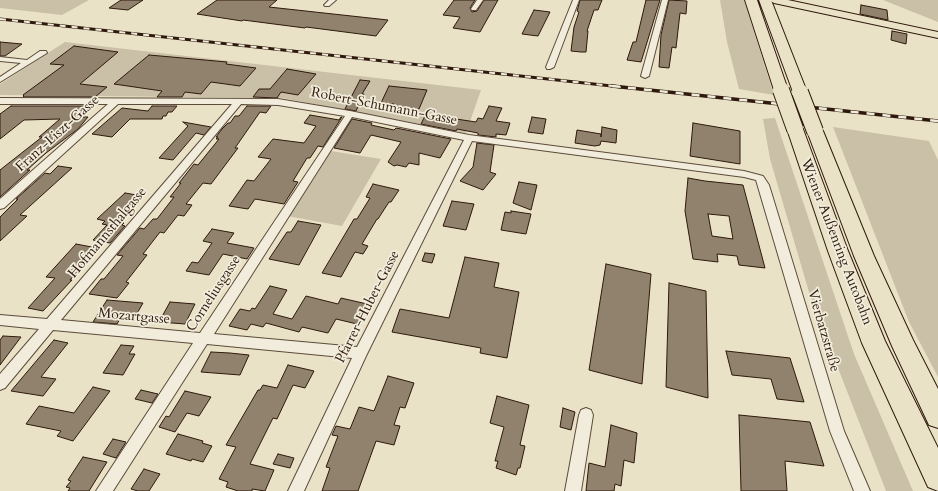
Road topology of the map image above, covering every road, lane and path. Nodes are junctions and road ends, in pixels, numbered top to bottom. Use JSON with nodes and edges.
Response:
{"nodes":[{"id":1,"x":333,"y":0,"type":"edge"},
{"id":2,"x":480,"y":0,"type":"edge"},
{"id":3,"x":576,"y":0,"type":"edge"},
{"id":4,"x":665,"y":0,"type":"edge"},
{"id":5,"x":751,"y":0,"type":"edge"},
{"id":6,"x":768,"y":0,"type":"edge"},
{"id":7,"x":327,"y":5,"type":"dead end"},
{"id":8,"x":474,"y":9,"type":"dead end"},
{"id":9,"x":938,"y":35,"type":"edge"},
{"id":10,"x":43,"y":54,"type":"dead end"},
{"id":11,"x":0,"y":59,"type":"edge"},
{"id":12,"x":29,"y":62,"type":"junction"},
{"id":13,"x":550,"y":67,"type":"dead end"},
{"id":14,"x":645,"y":76,"type":"dead end"},
{"id":15,"x":0,"y":80,"type":"edge"},
{"id":16,"x":116,"y":101,"type":"junction"},
{"id":17,"x":239,"y":101,"type":"junction"},
{"id":18,"x":2,"y":103,"type":"edge"},
{"id":19,"x":350,"y":114,"type":"junction"},
{"id":20,"x":805,"y":130,"type":"junction"},
{"id":21,"x":469,"y":138,"type":"junction"},
{"id":22,"x":760,"y":178,"type":"joint"},
{"id":23,"x":0,"y":205,"type":"edge"},
{"id":24,"x":0,"y":320,"type":"edge"},
{"id":25,"x":50,"y":324,"type":"junction"},
{"id":26,"x":203,"y":338,"type":"junction"},
{"id":27,"x":361,"y":353,"type":"junction"},
{"id":28,"x":0,"y":384,"type":"edge"},
{"id":29,"x":586,"y":415,"type":"dead end"},
{"id":30,"x":938,"y":416,"type":"edge"},
{"id":31,"x":938,"y":477,"type":"edge"},
{"id":32,"x":104,"y":491,"type":"edge"},
{"id":33,"x":296,"y":491,"type":"edge"},
{"id":34,"x":573,"y":491,"type":"edge"},
{"id":35,"x":862,"y":491,"type":"edge"}],
"edges":[{"from":1,"to":7,"type":"street"},
{"from":2,"to":8,"type":"street"},
{"from":3,"to":13,"type":"street"},
{"from":4,"to":14,"type":"street"},
{"from":5,"to":20,"type":"highway","name":"Wiener Außenring Autobahn","bridge":true},
{"from":6,"to":9,"type":"main road"},
{"from":6,"to":20,"type":"highway","name":"Wiener Außenring Autobahn","bridge":true},
{"from":10,"to":12,"type":"street"},
{"from":11,"to":12,"type":"street"},
{"from":12,"to":15,"type":"street"},
{"from":16,"to":17,"type":"street","name":"Robert-Schumann-Gasse"},
{"from":16,"to":18,"type":"street","name":"Robert-Schumann-Gasse"},
{"from":16,"to":23,"type":"street","name":"Franz-Liszt-Gasse"},
{"from":17,"to":19,"type":"street","name":"Robert-Schumann-Gasse"},
{"from":17,"to":25,"type":"street","name":"Hofmannsthalgasse"},
{"from":19,"to":21,"type":"street","name":"Robert-Schumann-Gasse"},
{"from":19,"to":26,"type":"street","name":"Corneliusgasse"},
{"from":20,"to":30,"type":"highway","name":"Wiener Außenring Autobahn"},
{"from":20,"to":31,"type":"highway","name":"Wiener Außenring Autobahn"},
{"from":21,"to":22,"type":"street","name":"Robert-Schumann-Gasse"},
{"from":21,"to":27,"type":"street","name":"Pfarrer-Huber-Gasse"},
{"from":22,"to":35,"type":"street","name":"Vierbatzstraße"},
{"from":24,"to":25,"type":"street","name":"Mozartgasse"},
{"from":25,"to":26,"type":"street","name":"Mozartgasse"},
{"from":25,"to":28,"type":"street","name":"Hofmannsthalgasse"},
{"from":26,"to":27,"type":"street","name":"Mozartgasse"},
{"from":26,"to":32,"type":"street","name":"Corneliusgasse"},
{"from":27,"to":33,"type":"street","name":"Pfarrer-Huber-Gasse"},
{"from":29,"to":34,"type":"street"}]}
